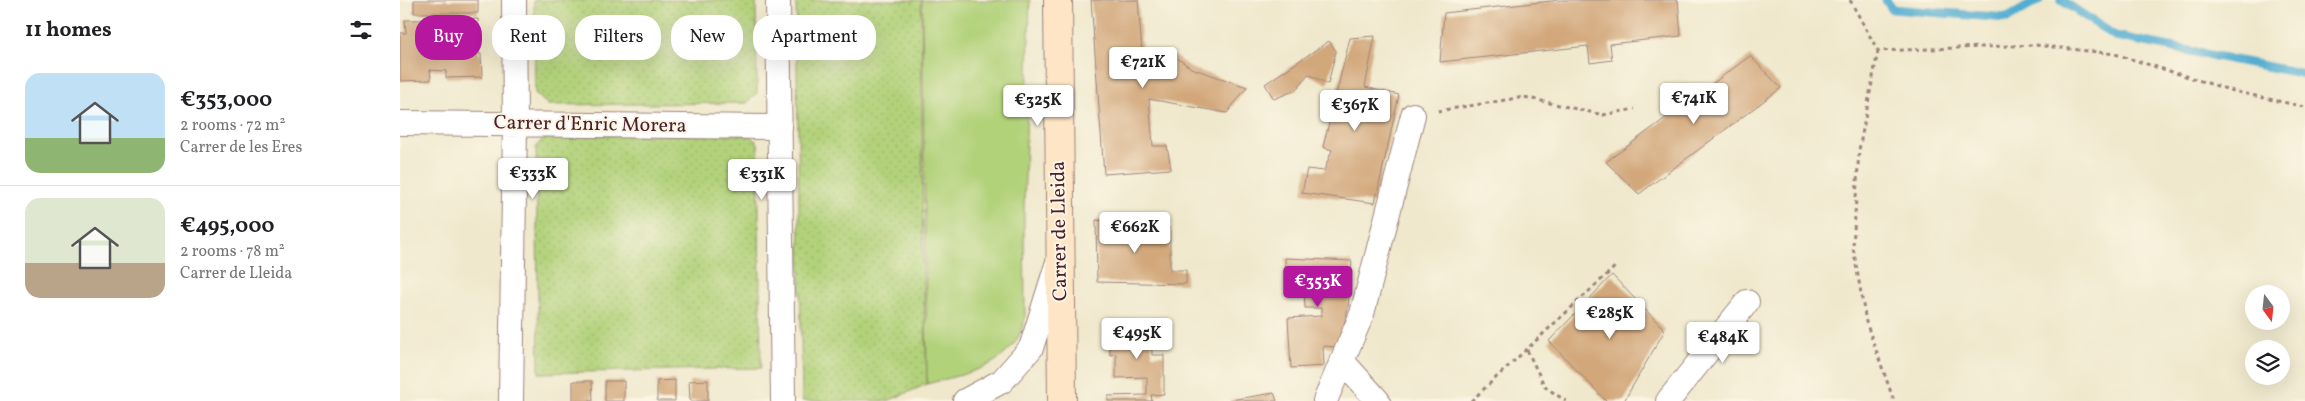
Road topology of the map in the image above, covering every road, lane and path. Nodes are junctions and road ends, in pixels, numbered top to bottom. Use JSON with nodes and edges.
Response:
{"nodes":[{"id":1,"x":514,"y":0,"type":"edge"},
{"id":2,"x":778,"y":0,"type":"edge"},
{"id":3,"x":1058,"y":0,"type":"edge"},
{"id":4,"x":1850,"y":0,"type":"edge"},
{"id":5,"x":1878,"y":51,"type":"junction"},
{"id":6,"x":2305,"y":107,"type":"edge"},
{"id":7,"x":1635,"y":109,"type":"dead end"},
{"id":8,"x":1412,"y":115,"type":"joint"},
{"id":9,"x":400,"y":123,"type":"edge"},
{"id":10,"x":515,"y":124,"type":"junction"},
{"id":11,"x":780,"y":126,"type":"junction"},
{"id":12,"x":1060,"y":254,"type":"junction"},
{"id":13,"x":1616,"y":266,"type":"dead end"},
{"id":14,"x":1747,"y":302,"type":"dead end"},
{"id":15,"x":1527,"y":350,"type":"junction"},
{"id":16,"x":1342,"y":361,"type":"junction"},
{"id":17,"x":511,"y":401,"type":"edge"},
{"id":18,"x":783,"y":401,"type":"edge"},
{"id":19,"x":965,"y":401,"type":"edge"},
{"id":20,"x":1062,"y":401,"type":"edge"},
{"id":21,"x":1325,"y":401,"type":"edge"},
{"id":22,"x":1378,"y":401,"type":"edge"},
{"id":23,"x":1471,"y":401,"type":"edge"},
{"id":24,"x":1566,"y":401,"type":"edge"},
{"id":25,"x":1668,"y":401,"type":"edge"},
{"id":26,"x":1894,"y":401,"type":"edge"}],
"edges":[{"from":1,"to":10,"type":"street"},
{"from":2,"to":11,"type":"street"},
{"from":3,"to":12,"type":"main road","name":"Carrer de Lleida"},
{"from":4,"to":5,"type":"path"},
{"from":5,"to":6,"type":"path"},
{"from":5,"to":26,"type":"path"},
{"from":7,"to":8,"type":"path"},
{"from":8,"to":16,"type":"street"},
{"from":9,"to":10,"type":"street","name":"Carrer d'Enric Morera"},
{"from":10,"to":11,"type":"street","name":"Carrer d'Enric Morera"},
{"from":10,"to":17,"type":"street"},
{"from":11,"to":18,"type":"street"},
{"from":12,"to":19,"type":"street"},
{"from":12,"to":20,"type":"main road","name":"Carrer de Lleida"},
{"from":13,"to":15,"type":"path"},
{"from":14,"to":25,"type":"street"},
{"from":15,"to":23,"type":"path"},
{"from":15,"to":24,"type":"path"},
{"from":16,"to":21,"type":"street"},
{"from":16,"to":22,"type":"street"}]}
